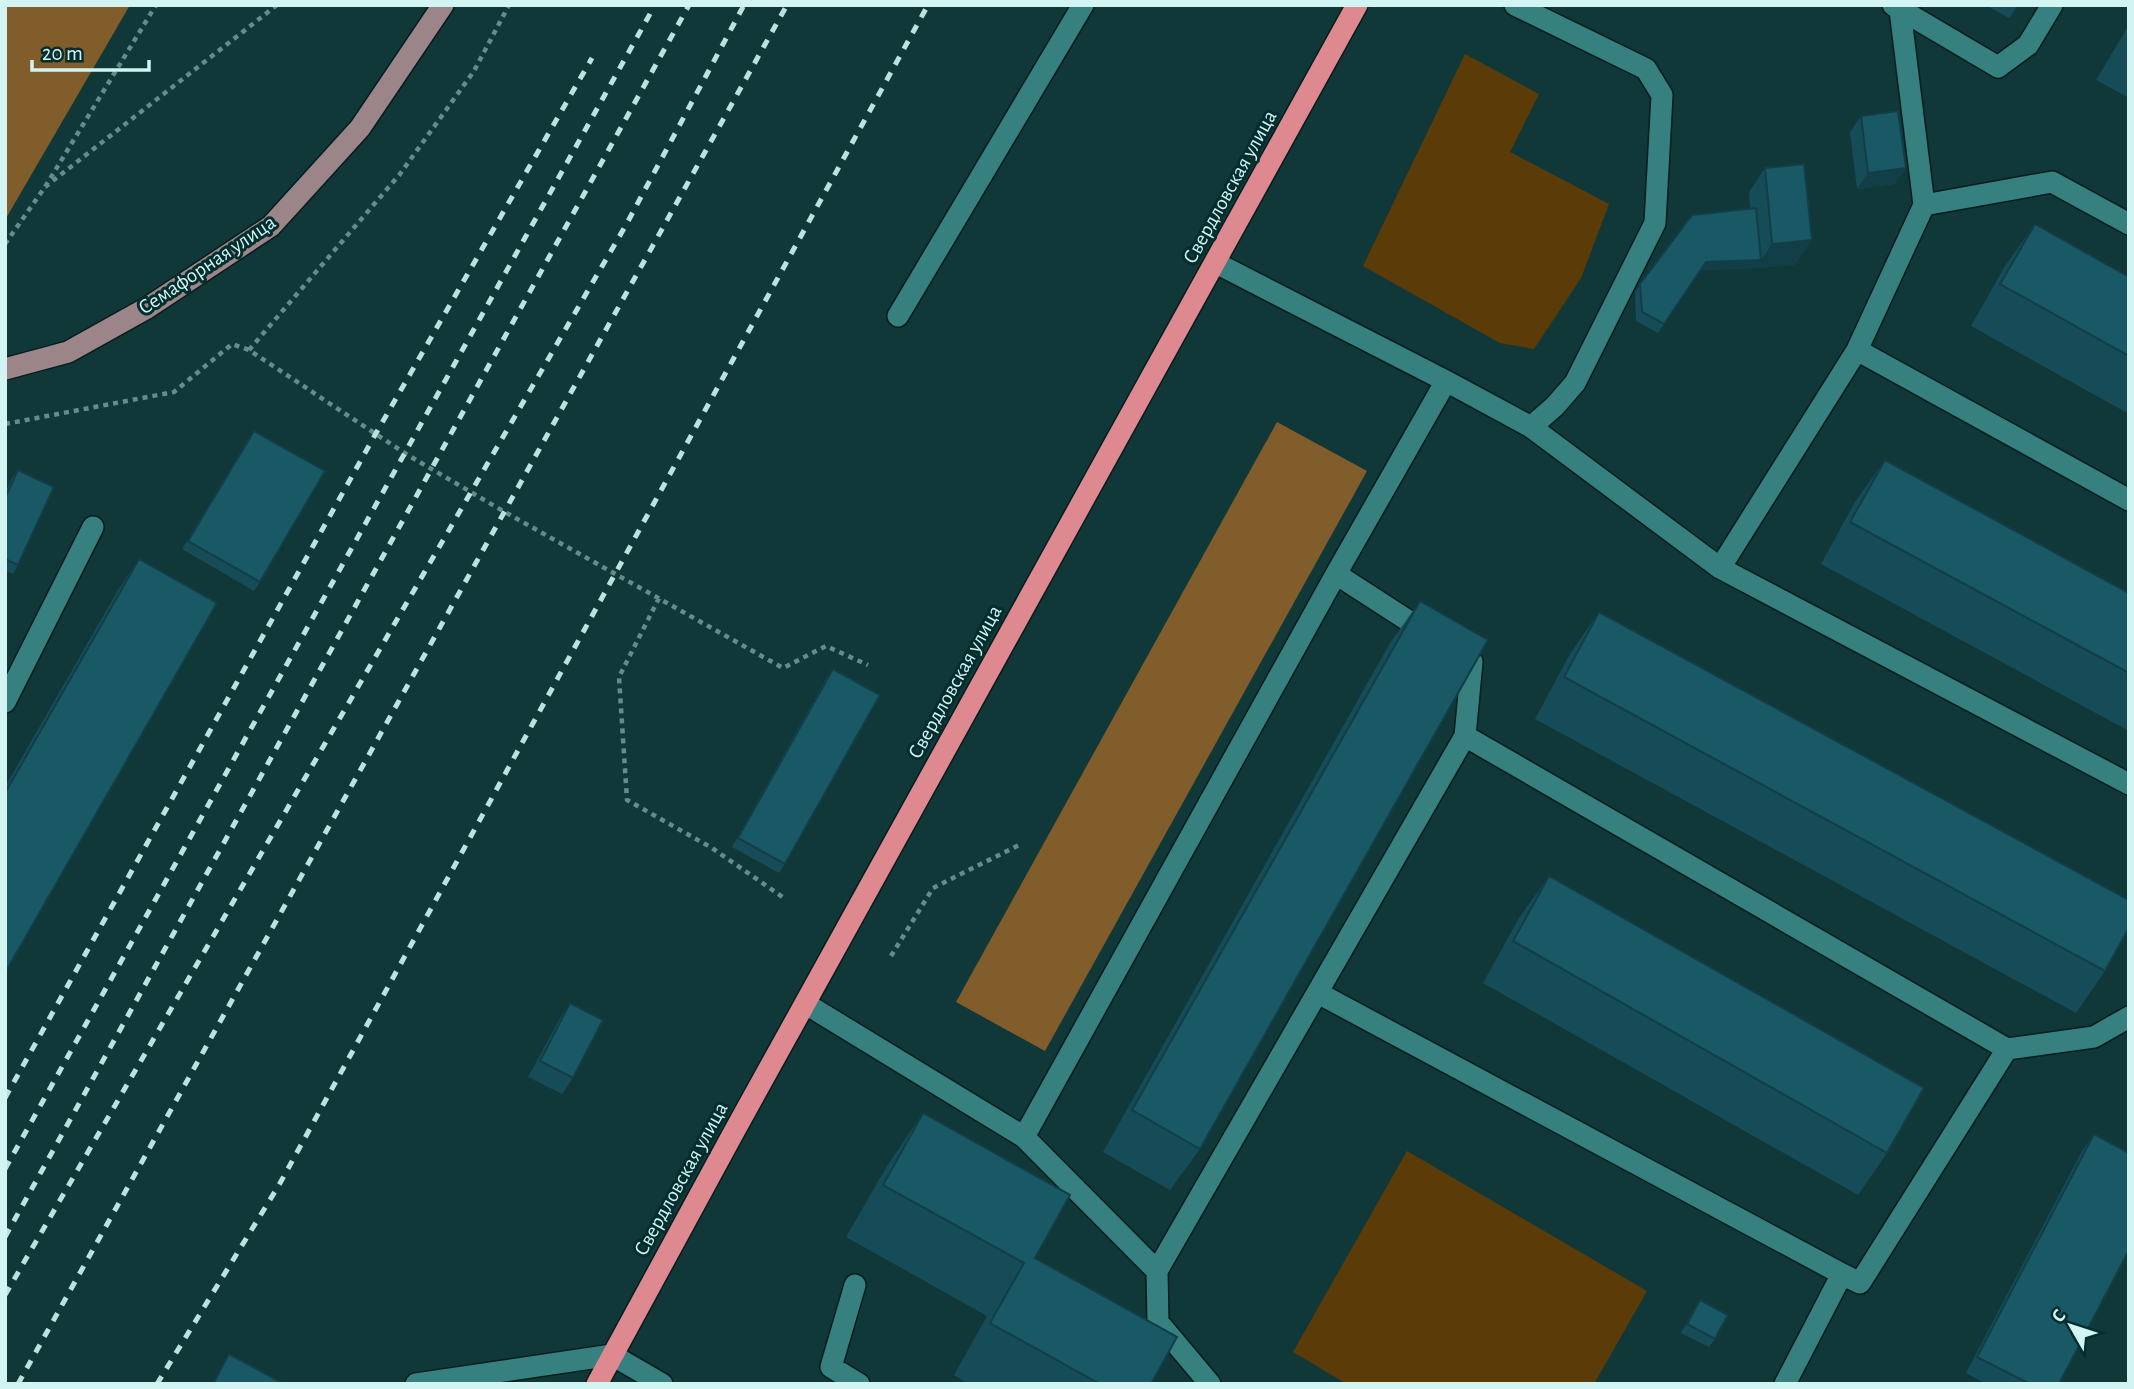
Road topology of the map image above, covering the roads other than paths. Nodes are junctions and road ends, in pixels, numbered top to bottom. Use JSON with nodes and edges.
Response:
{"nodes":[{"id":1,"x":443,"y":5,"type":"edge"},
{"id":2,"x":1083,"y":5,"type":"edge"},
{"id":3,"x":1357,"y":5,"type":"edge"},
{"id":4,"x":1515,"y":5,"type":"edge"},
{"id":5,"x":2052,"y":5,"type":"edge"},
{"id":6,"x":1896,"y":8,"type":"edge"},
{"id":7,"x":1924,"y":205,"type":"junction"},
{"id":8,"x":2129,"y":224,"type":"edge"},
{"id":9,"x":1216,"y":263,"type":"junction"},
{"id":10,"x":898,"y":316,"type":"dead end"},
{"id":11,"x":1857,"y":350,"type":"junction"},
{"id":12,"x":5,"y":369,"type":"edge"},
{"id":13,"x":1446,"y":381,"type":"junction"},
{"id":14,"x":1531,"y":427,"type":"junction"},
{"id":15,"x":2129,"y":500,"type":"edge"},
{"id":16,"x":93,"y":527,"type":"dead end"},
{"id":17,"x":1720,"y":568,"type":"junction"},
{"id":18,"x":1336,"y":575,"type":"junction"},
{"id":19,"x":5,"y":702,"type":"edge"},
{"id":20,"x":1465,"y":736,"type":"junction"},
{"id":21,"x":2129,"y":784,"type":"edge"},
{"id":22,"x":1318,"y":993,"type":"junction"},
{"id":23,"x":806,"y":1004,"type":"junction"},
{"id":24,"x":2129,"y":1017,"type":"edge"},
{"id":25,"x":2007,"y":1049,"type":"junction"},
{"id":26,"x":1024,"y":1137,"type":"junction"},
{"id":27,"x":1157,"y":1271,"type":"junction"},
{"id":28,"x":1842,"y":1274,"type":"junction"},
{"id":29,"x":855,"y":1285,"type":"dead end"},
{"id":30,"x":612,"y":1355,"type":"junction"},
{"id":31,"x":416,"y":1384,"type":"edge"},
{"id":32,"x":597,"y":1384,"type":"edge"},
{"id":33,"x":662,"y":1384,"type":"edge"},
{"id":34,"x":859,"y":1384,"type":"edge"},
{"id":35,"x":1210,"y":1384,"type":"edge"},
{"id":36,"x":1785,"y":1384,"type":"edge"}],
"edges":[{"from":1,"to":12,"type":"main road","name":"Семафорная улица"},
{"from":2,"to":10,"type":"street"},
{"from":3,"to":9,"type":"highway","name":"Свердловская улица"},
{"from":4,"to":14,"type":"street"},
{"from":5,"to":6,"type":"street"},
{"from":6,"to":7,"type":"street"},
{"from":7,"to":8,"type":"street"},
{"from":7,"to":11,"type":"street"},
{"from":9,"to":13,"type":"street"},
{"from":9,"to":23,"type":"highway","name":"Свердловская улица"},
{"from":11,"to":15,"type":"street"},
{"from":11,"to":17,"type":"street"},
{"from":13,"to":14,"type":"street"},
{"from":13,"to":18,"type":"street"},
{"from":14,"to":17,"type":"street"},
{"from":16,"to":19,"type":"street"},
{"from":17,"to":21,"type":"street"},
{"from":18,"to":20,"type":"street"},
{"from":18,"to":26,"type":"street"},
{"from":20,"to":22,"type":"street"},
{"from":20,"to":25,"type":"street"},
{"from":22,"to":27,"type":"street"},
{"from":22,"to":28,"type":"street"},
{"from":23,"to":26,"type":"street"},
{"from":23,"to":30,"type":"highway","name":"Свердловская улица"},
{"from":24,"to":25,"type":"street"},
{"from":25,"to":28,"type":"street"},
{"from":26,"to":27,"type":"street"},
{"from":27,"to":35,"type":"street"},
{"from":28,"to":36,"type":"street"},
{"from":29,"to":34,"type":"street"},
{"from":30,"to":31,"type":"street"},
{"from":30,"to":32,"type":"highway","name":"Свердловская улица"},
{"from":30,"to":33,"type":"street"}]}
